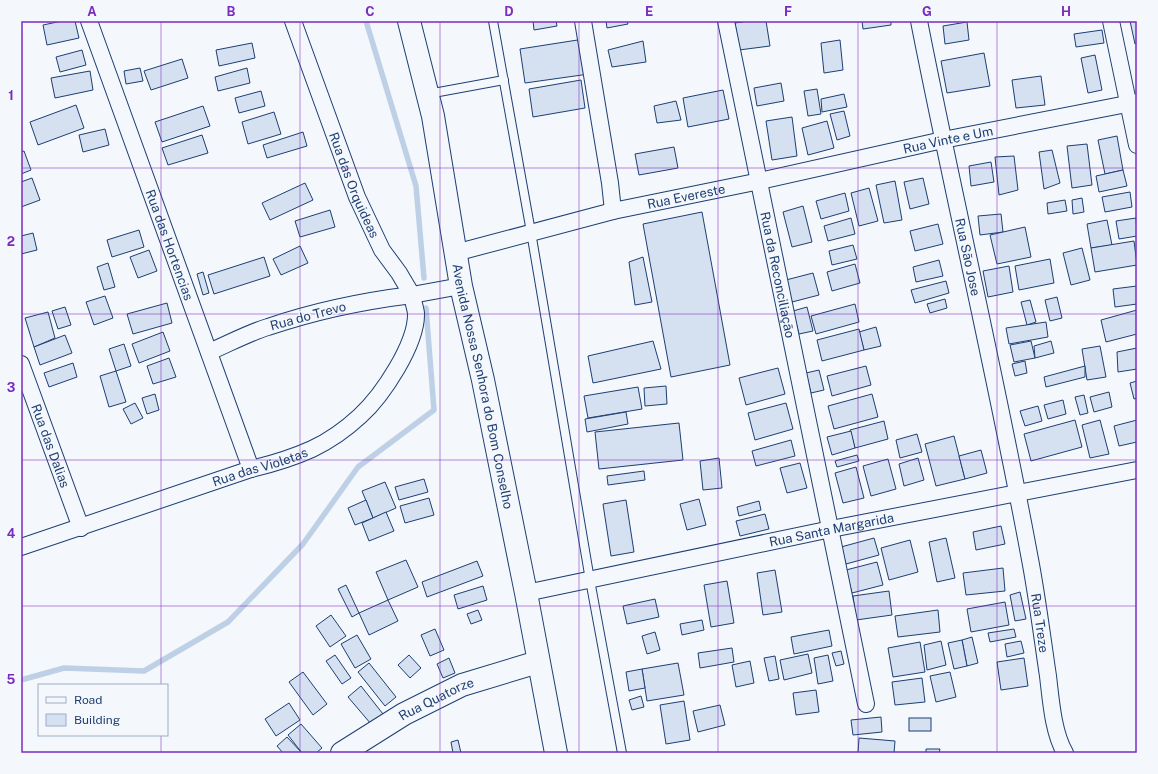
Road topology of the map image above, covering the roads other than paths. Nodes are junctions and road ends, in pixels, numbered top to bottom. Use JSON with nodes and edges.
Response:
{"nodes":[{"id":1,"x":89,"y":21,"type":"edge"},
{"id":2,"x":293,"y":21,"type":"edge"},
{"id":3,"x":409,"y":21,"type":"edge"},
{"id":4,"x":493,"y":21,"type":"edge"},
{"id":5,"x":582,"y":21,"type":"edge"},
{"id":6,"x":726,"y":21,"type":"edge"},
{"id":7,"x":919,"y":21,"type":"edge"},
{"id":8,"x":1111,"y":21,"type":"edge"},
{"id":9,"x":504,"y":80,"type":"junction"},
{"id":10,"x":427,"y":94,"type":"junction"},
{"id":11,"x":1133,"y":103,"type":"edge"},
{"id":12,"x":943,"y":140,"type":"junction"},
{"id":13,"x":1137,"y":145,"type":"edge"},
{"id":14,"x":760,"y":181,"type":"junction"},
{"id":15,"x":613,"y":211,"type":"junction"},
{"id":16,"x":531,"y":232,"type":"junction"},
{"id":17,"x":455,"y":253,"type":"junction"},
{"id":18,"x":461,"y":286,"type":"junction"},
{"id":19,"x":412,"y":295,"type":"junction"},
{"id":20,"x":209,"y":352,"type":"junction"},
{"id":21,"x":21,"y":364,"type":"edge"},
{"id":22,"x":251,"y":469,"type":"junction"},
{"id":23,"x":1137,"y":470,"type":"edge"},
{"id":24,"x":1017,"y":492,"type":"junction"},
{"id":25,"x":81,"y":528,"type":"junction"},
{"id":26,"x":831,"y":529,"type":"junction"},
{"id":27,"x":21,"y":547,"type":"edge"},
{"id":28,"x":590,"y":580,"type":"junction"},
{"id":29,"x":526,"y":593,"type":"junction"},
{"id":30,"x":538,"y":662,"type":"junction"},
{"id":31,"x":866,"y":704,"type":"dead end"},
{"id":32,"x":549,"y":715,"type":"junction"},
{"id":33,"x":342,"y":753,"type":"edge"},
{"id":34,"x":547,"y":753,"type":"edge"},
{"id":35,"x":556,"y":753,"type":"edge"},
{"id":36,"x":622,"y":753,"type":"edge"},
{"id":37,"x":1065,"y":753,"type":"edge"}],
"edges":[{"from":1,"to":20,"type":"street","name":"Rua das Hortencias"},
{"from":2,"to":19,"type":"street","name":"Rua das Orquideas"},
{"from":3,"to":10,"type":"main road","name":"Avenida Nossa Senhora do Bom Conselho"},
{"from":4,"to":9,"type":"lane"},
{"from":5,"to":15,"type":"street"},
{"from":6,"to":14,"type":"street","name":"Rua da Reconciliação"},
{"from":7,"to":12,"type":"street","name":"Rua São Jose"},
{"from":8,"to":11,"type":"street"},
{"from":9,"to":10,"type":"lane"},
{"from":9,"to":16,"type":"lane"},
{"from":10,"to":17,"type":"main road","name":"Avenida Nossa Senhora do Bom Conselho"},
{"from":11,"to":12,"type":"street","name":"Rua Vinte e Um"},
{"from":11,"to":13,"type":"street"},
{"from":12,"to":14,"type":"street","name":"Rua Vinte e Um"},
{"from":12,"to":24,"type":"street","name":"Rua São Jose"},
{"from":14,"to":15,"type":"street","name":"Rua Evereste"},
{"from":14,"to":26,"type":"street","name":"Rua da Reconciliação"},
{"from":15,"to":16,"type":"street","name":"Rua Evereste"},
{"from":16,"to":17,"type":"street","name":"Rua Evereste"},
{"from":16,"to":28,"type":"lane"},
{"from":17,"to":18,"type":"main road","name":"Avenida Nossa Senhora do Bom Conselho"},
{"from":18,"to":19,"type":"street"},
{"from":18,"to":29,"type":"main road","name":"Avenida Nossa Senhora do Bom Conselho"},
{"from":19,"to":20,"type":"street","name":"Rua do Trevo"},
{"from":19,"to":22,"type":"street","name":"Rua das Violetas"},
{"from":20,"to":22,"type":"street","name":"Rua das Hortencias"},
{"from":21,"to":25,"type":"street","name":"Rua das Dalias"},
{"from":22,"to":25,"type":"street","name":"Rua das Violetas"},
{"from":23,"to":24,"type":"street","name":"Rua Santa Margarida"},
{"from":24,"to":26,"type":"street","name":"Rua Santa Margarida"},
{"from":24,"to":37,"type":"street","name":"Rua Treze"},
{"from":25,"to":27,"type":"street","name":"Rua das Violetas"},
{"from":26,"to":28,"type":"street","name":"Rua Santa Margarida"},
{"from":26,"to":31,"type":"street","name":"Rua da Reconciliação"},
{"from":28,"to":29,"type":"street","name":"Rua Santa Margarida"},
{"from":28,"to":36,"type":"lane"},
{"from":29,"to":30,"type":"main road","name":"Avenida Nossa Senhora do Bom Conselho"},
{"from":30,"to":32,"type":"main road","name":"Avenida Nossa Senhora do Bom Conselho"},
{"from":30,"to":33,"type":"main road","name":"Rua Quatorze"},
{"from":32,"to":34,"type":"street"},
{"from":32,"to":35,"type":"main road","name":"Avenida Nossa Senhora do Bom Conselho"}]}
